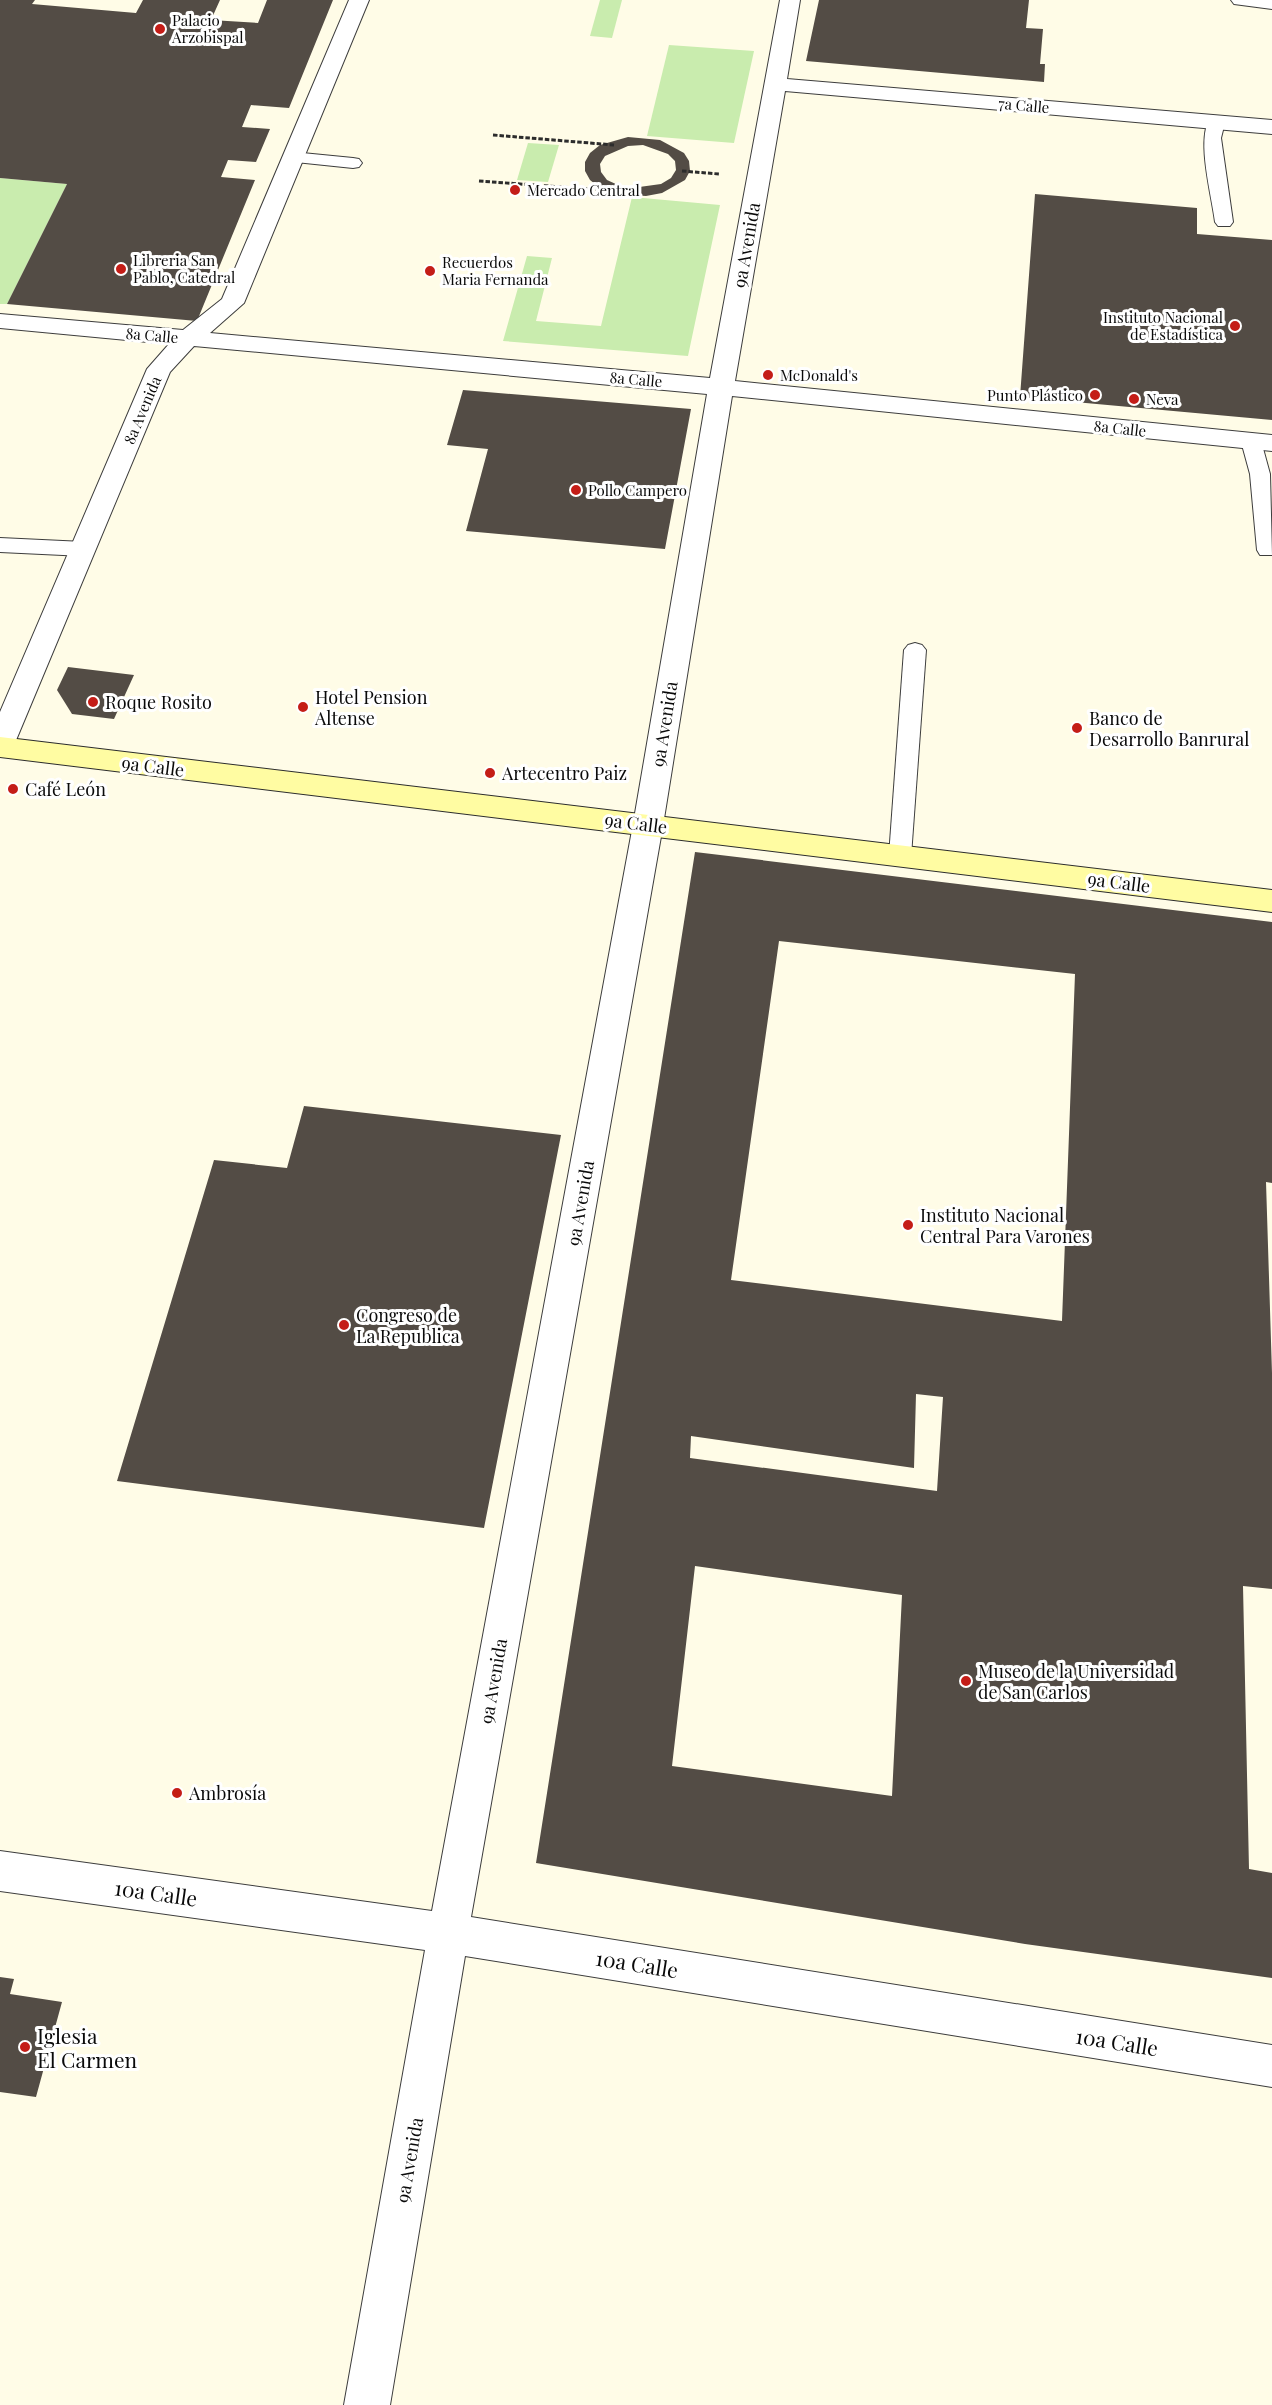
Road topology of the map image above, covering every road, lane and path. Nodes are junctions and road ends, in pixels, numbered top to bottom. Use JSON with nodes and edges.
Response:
{"nodes":[{"id":1,"x":359,"y":0,"type":"edge"},
{"id":2,"x":790,"y":0,"type":"edge"},
{"id":3,"x":1241,"y":0,"type":"edge"},
{"id":4,"x":1272,"y":3,"type":"edge"},
{"id":5,"x":775,"y":84,"type":"junction"},
{"id":6,"x":1216,"y":122,"type":"junction"},
{"id":7,"x":1272,"y":127,"type":"edge"},
{"id":8,"x":493,"y":135,"type":"dead end"},
{"id":9,"x":614,"y":145,"type":"dead end"},
{"id":10,"x":292,"y":157,"type":"junction"},
{"id":11,"x":353,"y":163,"type":"dead end"},
{"id":12,"x":682,"y":171,"type":"dead end"},
{"id":13,"x":719,"y":174,"type":"dead end"},
{"id":14,"x":479,"y":181,"type":"dead end"},
{"id":15,"x":631,"y":192,"type":"dead end"},
{"id":16,"x":1224,"y":222,"type":"dead end"},
{"id":17,"x":0,"y":321,"type":"edge"},
{"id":18,"x":188,"y":338,"type":"junction"},
{"id":19,"x":721,"y":387,"type":"junction"},
{"id":20,"x":1262,"y":442,"type":"edge"},
{"id":21,"x":0,"y":545,"type":"edge"},
{"id":22,"x":84,"y":549,"type":"junction"},
{"id":23,"x":1267,"y":550,"type":"dead end"},
{"id":24,"x":915,"y":650,"type":"dead end"},
{"id":25,"x":0,"y":746,"type":"edge"},
{"id":26,"x":648,"y":825,"type":"junction"},
{"id":27,"x":900,"y":856,"type":"junction"},
{"id":28,"x":1272,"y":901,"type":"edge"},
{"id":29,"x":0,"y":1871,"type":"edge"},
{"id":30,"x":448,"y":1933,"type":"junction"},
{"id":31,"x":1272,"y":2066,"type":"edge"},
{"id":32,"x":367,"y":2405,"type":"edge"}],
"edges":[{"from":1,"to":10,"type":"street","name":"8a Avenida"},
{"from":2,"to":5,"type":"street","name":"9a Avenida"},
{"from":3,"to":4,"type":"street"},
{"from":5,"to":6,"type":"street","name":"7a Calle"},
{"from":5,"to":19,"type":"street","name":"9a Avenida"},
{"from":6,"to":7,"type":"street","name":"7a Calle"},
{"from":6,"to":16,"type":"lane"},
{"from":8,"to":9,"type":"path"},
{"from":10,"to":11,"type":"lane"},
{"from":10,"to":18,"type":"street","name":"8a Avenida"},
{"from":12,"to":13,"type":"path"},
{"from":14,"to":15,"type":"path"},
{"from":17,"to":18,"type":"street","name":"8a Calle"},
{"from":18,"to":19,"type":"street","name":"8a Calle"},
{"from":18,"to":22,"type":"street","name":"8a Avenida"},
{"from":19,"to":20,"type":"street","name":"8a Calle"},
{"from":19,"to":26,"type":"street","name":"9a Avenida"},
{"from":20,"to":23,"type":"lane"},
{"from":21,"to":22,"type":"lane"},
{"from":22,"to":25,"type":"street","name":"8a Avenida"},
{"from":24,"to":27,"type":"lane"},
{"from":25,"to":26,"type":"main road","name":"9a Calle"},
{"from":26,"to":27,"type":"main road","name":"9a Calle"},
{"from":26,"to":30,"type":"street","name":"9a Avenida"},
{"from":27,"to":28,"type":"main road","name":"9a Calle"},
{"from":29,"to":30,"type":"street","name":"10a Calle"},
{"from":30,"to":31,"type":"street","name":"10a Calle"},
{"from":30,"to":32,"type":"street","name":"9a Avenida"}]}
